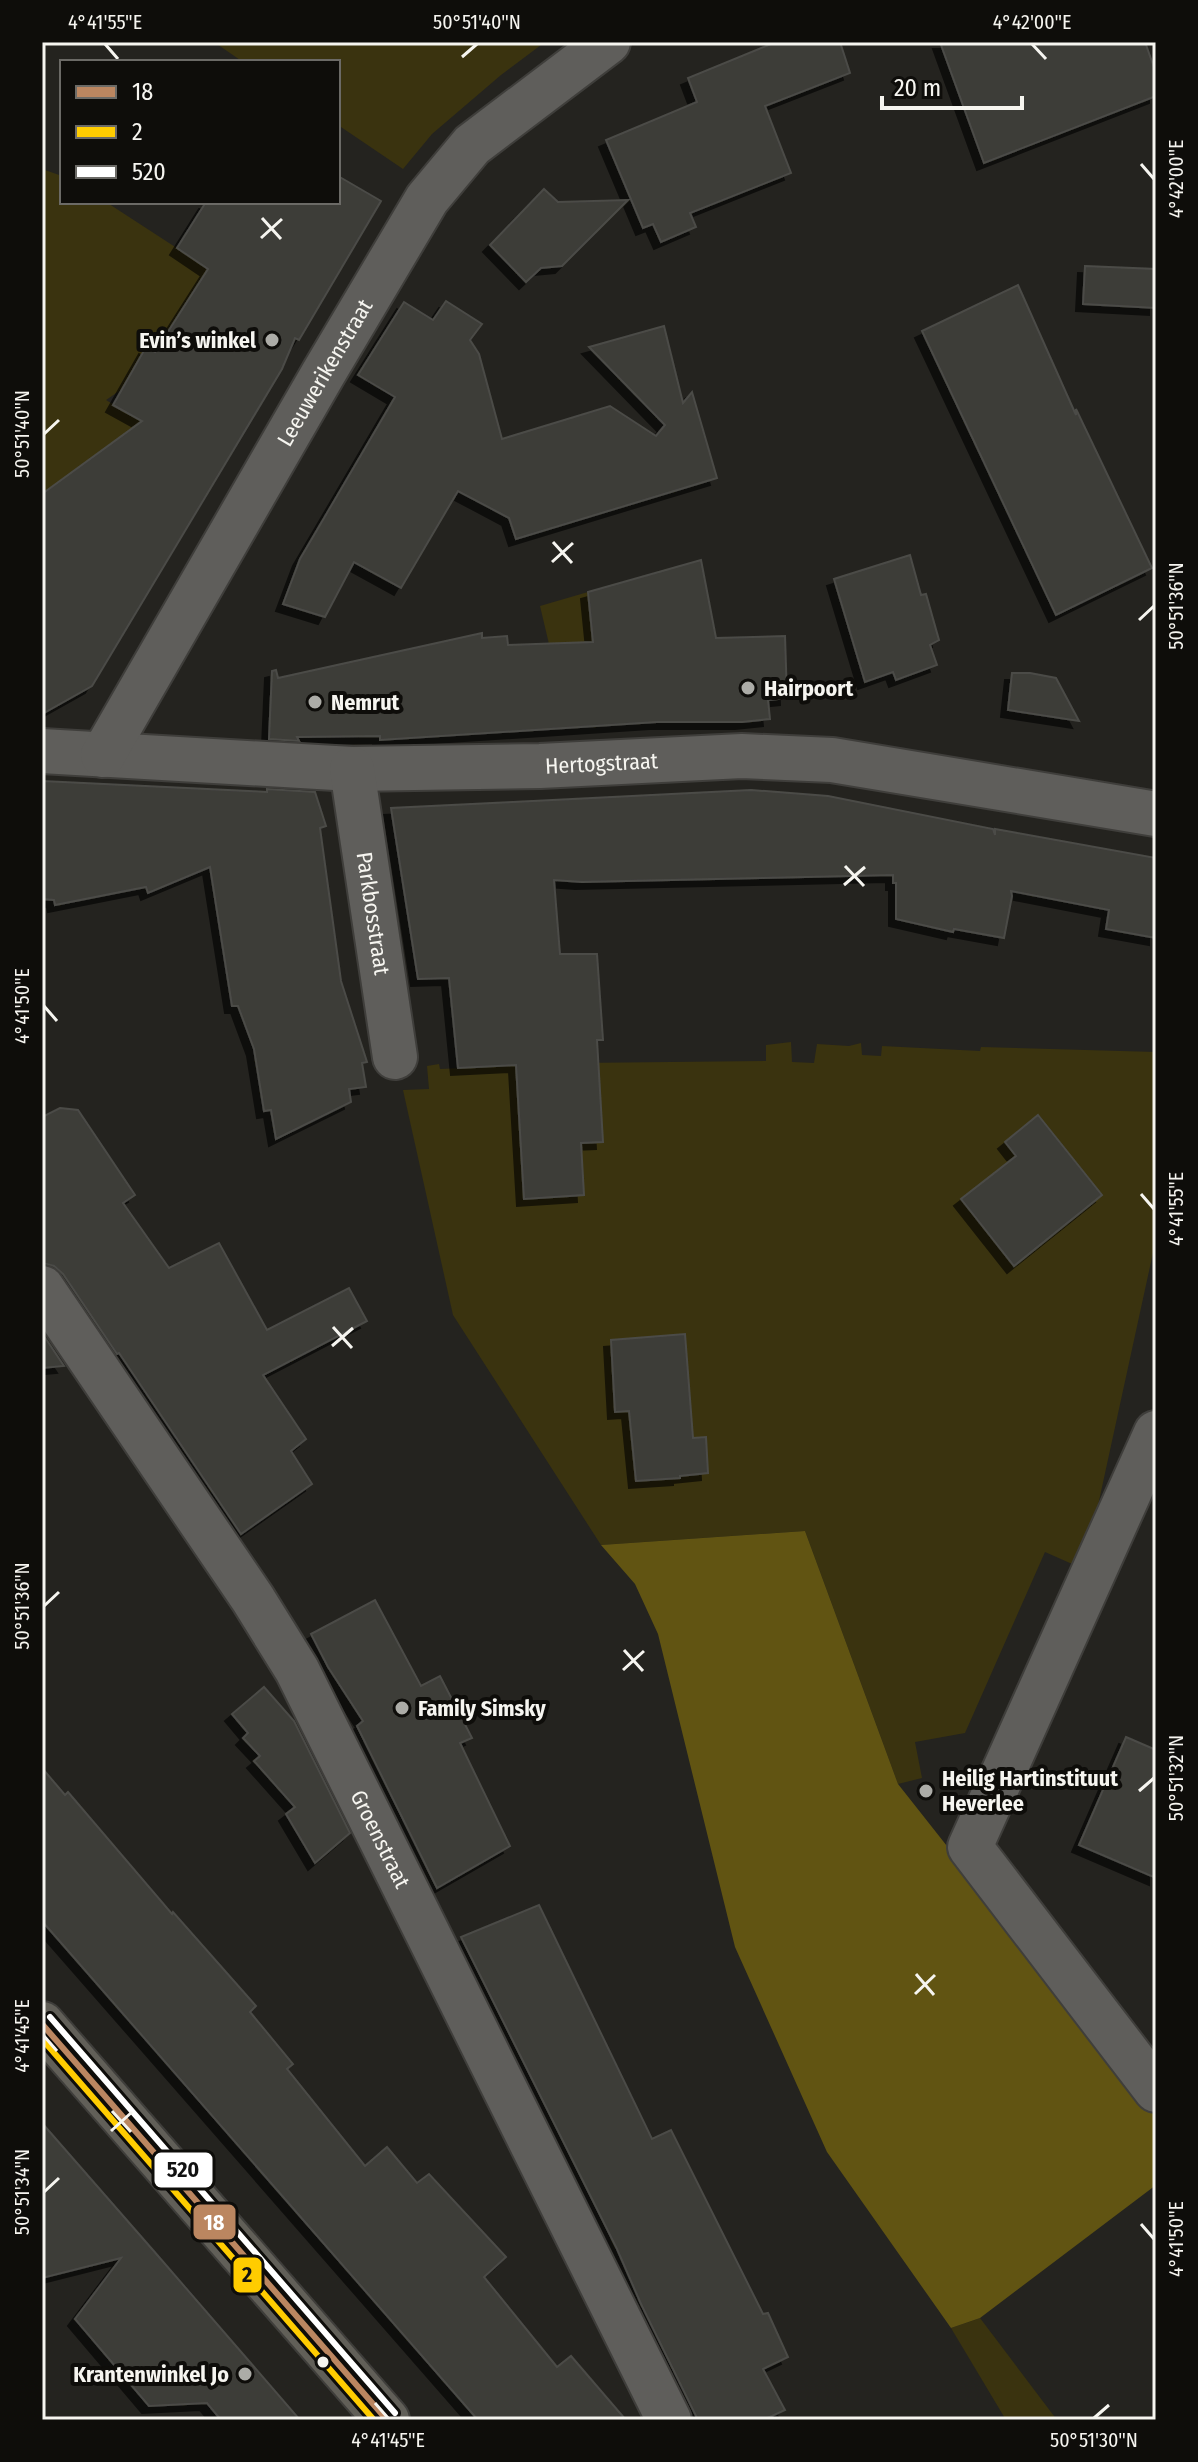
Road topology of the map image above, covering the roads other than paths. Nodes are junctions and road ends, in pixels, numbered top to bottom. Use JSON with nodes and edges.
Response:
{"nodes":[{"id":1,"x":608,"y":42,"type":"edge"},
{"id":2,"x":42,"y":751,"type":"edge"},
{"id":3,"x":103,"y":755,"type":"junction"},
{"id":4,"x":352,"y":769,"type":"junction"},
{"id":5,"x":1156,"y":814,"type":"edge"},
{"id":6,"x":395,"y":1057,"type":"dead end"},
{"id":7,"x":42,"y":1288,"type":"edge"},
{"id":8,"x":1156,"y":1433,"type":"edge"},
{"id":9,"x":42,"y":2024,"type":"edge"},
{"id":10,"x":1156,"y":2090,"type":"edge"},
{"id":11,"x":387,"y":2420,"type":"edge"},
{"id":12,"x":669,"y":2420,"type":"edge"}],
"edges":[{"from":1,"to":3,"type":"street","name":"Leeuwerikenstraat"},
{"from":2,"to":3,"type":"street","name":"Hertogstraat"},
{"from":3,"to":4,"type":"street","name":"Hertogstraat"},
{"from":4,"to":5,"type":"street","name":"Hertogstraat"},
{"from":4,"to":6,"type":"street","name":"Parkbosstraat"},
{"from":7,"to":12,"type":"street","name":"Groenstraat"},
{"from":8,"to":10,"type":"street"},
{"from":9,"to":11,"type":"main road"}]}
